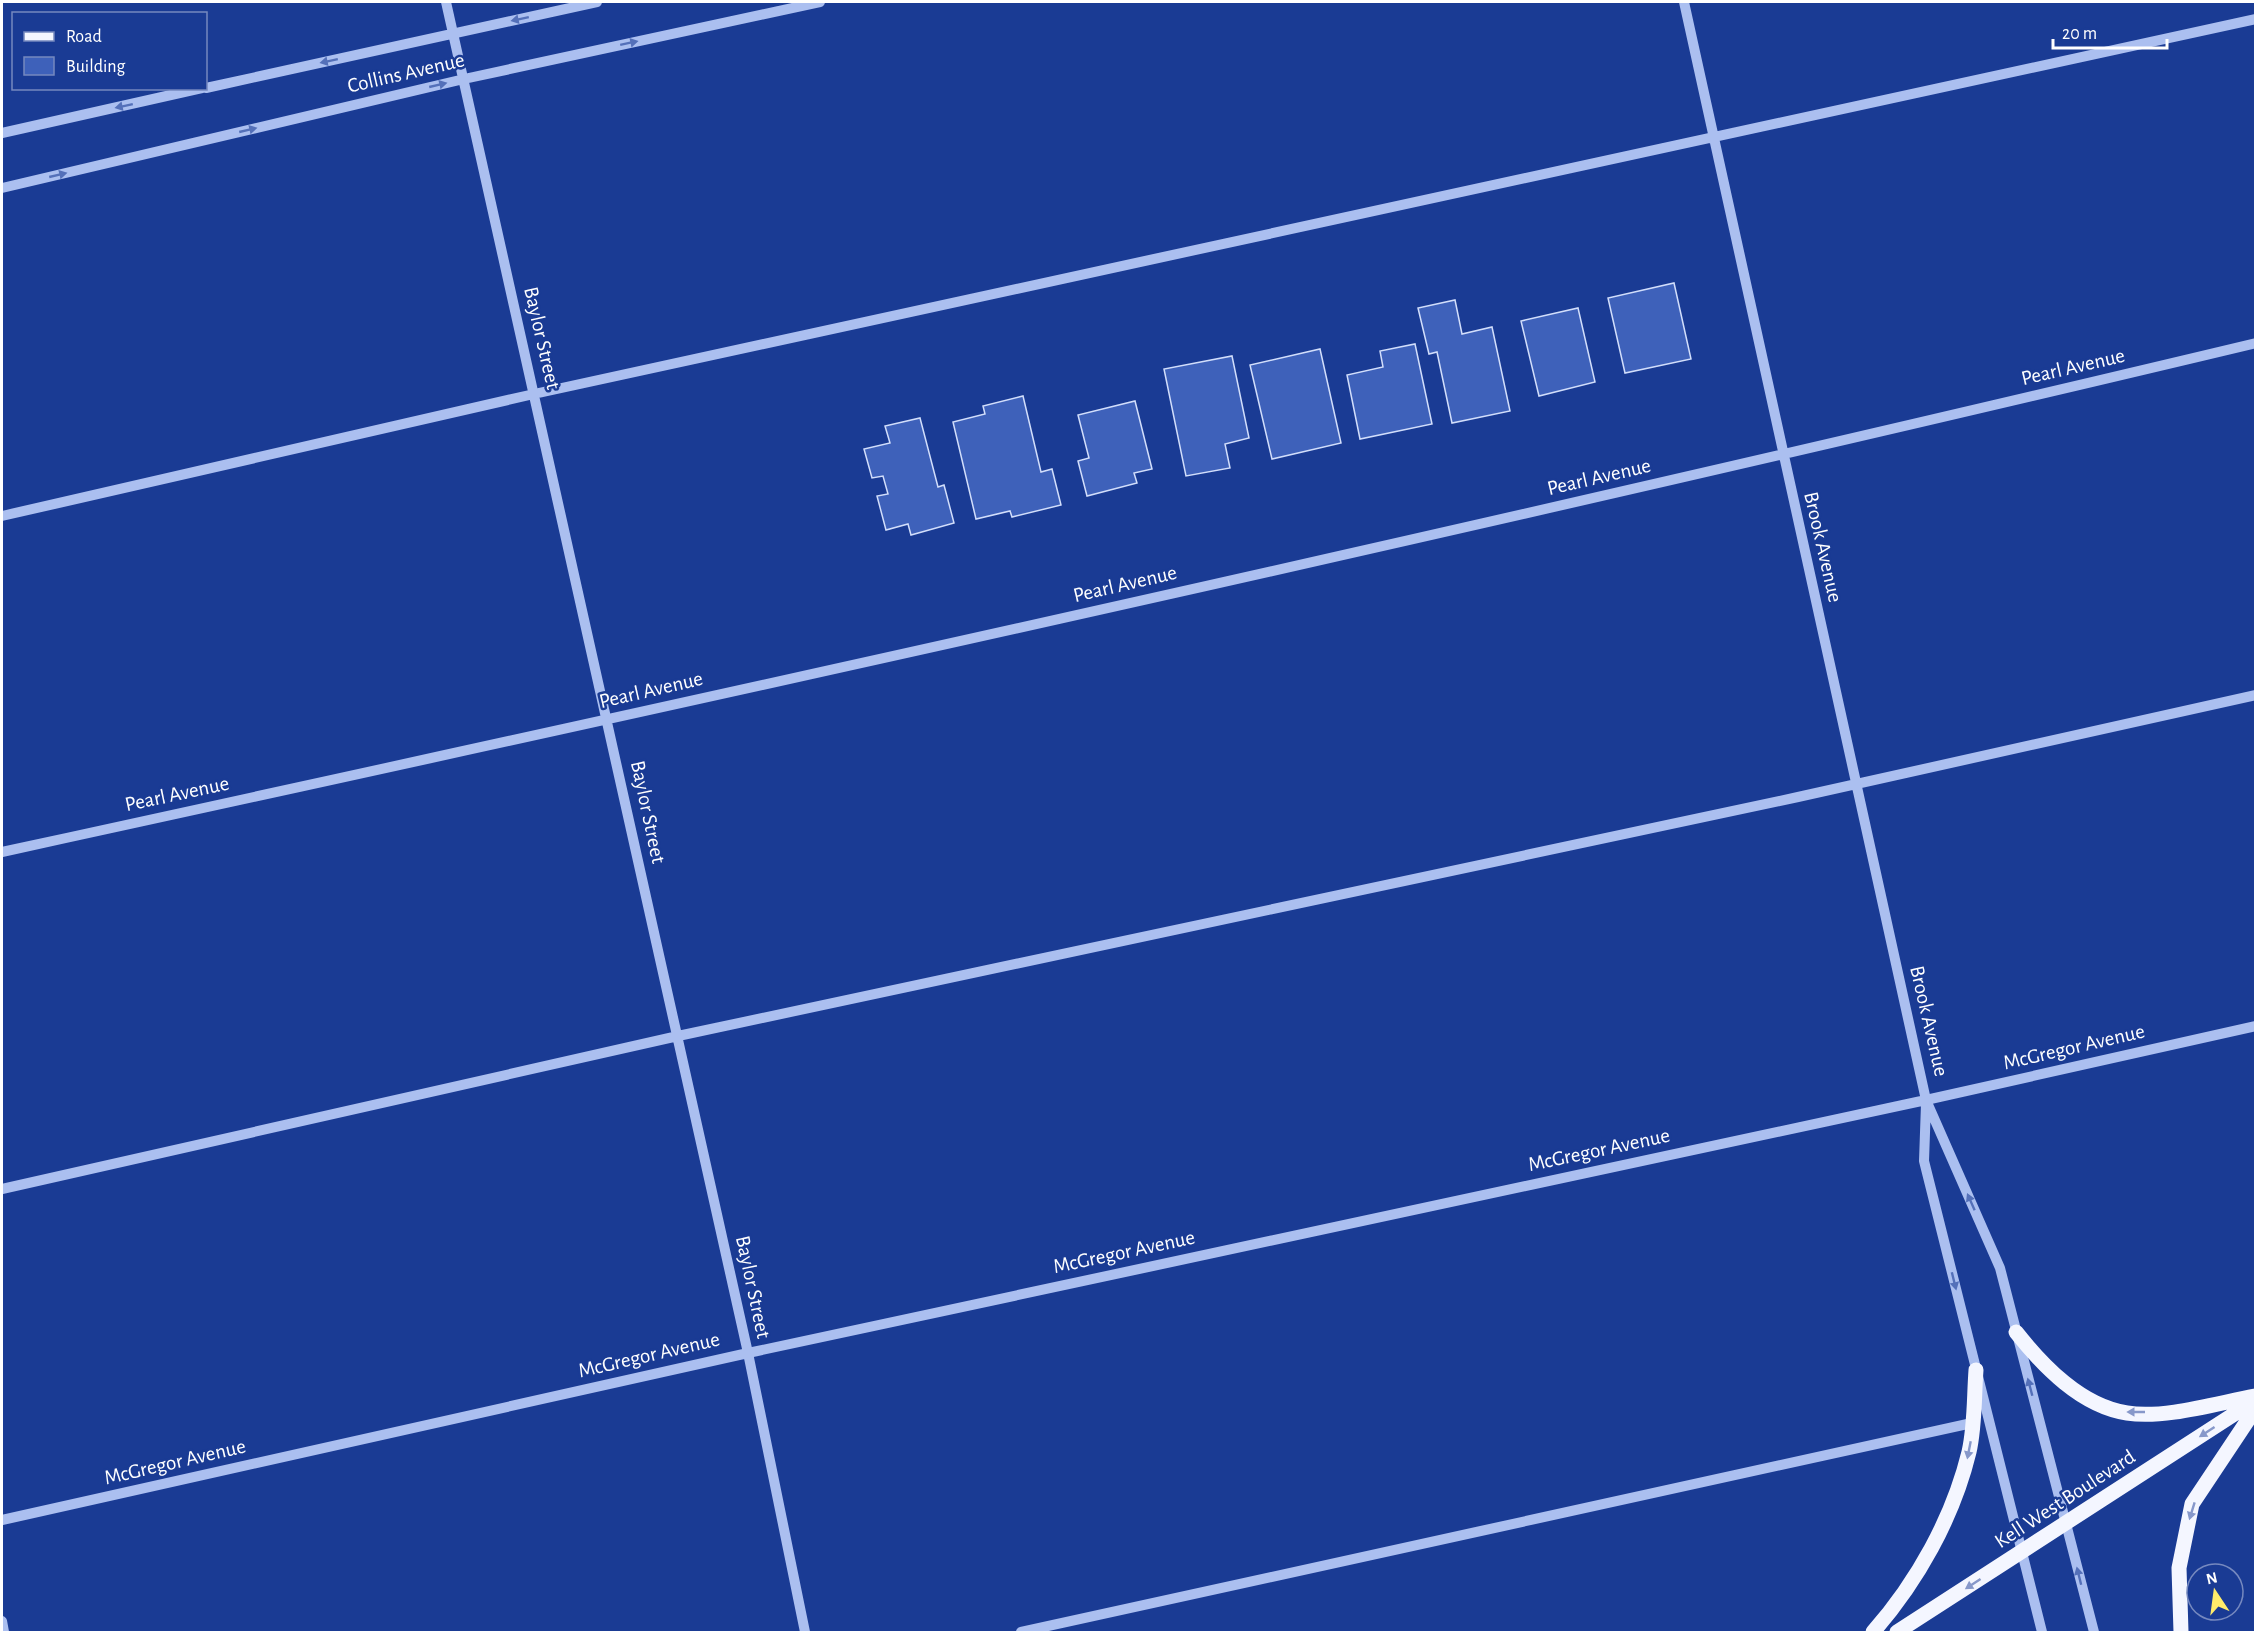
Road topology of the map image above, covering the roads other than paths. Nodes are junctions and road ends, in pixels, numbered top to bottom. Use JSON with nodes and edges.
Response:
{"nodes":[{"id":1,"x":446,"y":2,"type":"edge"},
{"id":2,"x":597,"y":2,"type":"edge"},
{"id":3,"x":820,"y":2,"type":"edge"},
{"id":4,"x":1684,"y":2,"type":"edge"},
{"id":5,"x":2256,"y":19,"type":"edge"},
{"id":6,"x":453,"y":33,"type":"junction"},
{"id":7,"x":464,"y":79,"type":"junction"},
{"id":8,"x":207,"y":87,"type":"edge"},
{"id":9,"x":195,"y":90,"type":"edge"},
{"id":10,"x":2,"y":133,"type":"edge"},
{"id":11,"x":1713,"y":137,"type":"junction"},
{"id":12,"x":2,"y":188,"type":"edge"},
{"id":13,"x":2256,"y":344,"type":"edge"},
{"id":14,"x":534,"y":394,"type":"junction"},
{"id":15,"x":1782,"y":456,"type":"junction"},
{"id":16,"x":2,"y":516,"type":"edge"},
{"id":17,"x":2256,"y":695,"type":"edge"},
{"id":18,"x":608,"y":720,"type":"junction"},
{"id":19,"x":1856,"y":784,"type":"junction"},
{"id":20,"x":2,"y":852,"type":"edge"},
{"id":21,"x":2256,"y":1026,"type":"edge"},
{"id":22,"x":678,"y":1036,"type":"junction"},
{"id":23,"x":1926,"y":1100,"type":"junction"},
{"id":24,"x":2,"y":1189,"type":"edge"},
{"id":25,"x":2016,"y":1332,"type":"junction"},
{"id":26,"x":748,"y":1353,"type":"junction"},
{"id":27,"x":1976,"y":1371,"type":"junction"},
{"id":28,"x":2256,"y":1398,"type":"edge"},
{"id":29,"x":2256,"y":1408,"type":"edge"},
{"id":30,"x":1972,"y":1423,"type":"junction"},
{"id":31,"x":2,"y":1520,"type":"edge"},
{"id":32,"x":2066,"y":1524,"type":"junction"},
{"id":33,"x":2022,"y":1553,"type":"junction"},
{"id":34,"x":2,"y":1621,"type":"edge"},
{"id":35,"x":4,"y":1632,"type":"edge"},
{"id":36,"x":805,"y":1632,"type":"edge"},
{"id":37,"x":1022,"y":1632,"type":"edge"},
{"id":38,"x":1873,"y":1632,"type":"edge"},
{"id":39,"x":1897,"y":1632,"type":"edge"},
{"id":40,"x":2042,"y":1632,"type":"edge"},
{"id":41,"x":2094,"y":1632,"type":"edge"},
{"id":42,"x":2181,"y":1632,"type":"edge"}],
"edges":[{"from":1,"to":6,"type":"street","name":"Baylor Street"},
{"from":2,"to":6,"type":"street","name":"Collins Avenue","one_way":true},
{"from":7,"to":3,"type":"street","name":"Collins Avenue","one_way":true},
{"from":4,"to":11,"type":"street","name":"Brook Avenue"},
{"from":5,"to":11,"type":"street"},
{"from":6,"to":7,"type":"street","name":"Baylor Street"},
{"from":6,"to":8,"type":"street","name":"Collins Avenue","one_way":true},
{"from":12,"to":7,"type":"street","name":"Collins Avenue","one_way":true},
{"from":7,"to":14,"type":"street","name":"Baylor Street"},
{"from":9,"to":10,"type":"street","name":"Collins Avenue","one_way":true},
{"from":11,"to":14,"type":"street"},
{"from":11,"to":15,"type":"street","name":"Brook Avenue"},
{"from":13,"to":15,"type":"street","name":"Pearl Avenue"},
{"from":14,"to":16,"type":"street"},
{"from":14,"to":18,"type":"street","name":"Baylor Street"},
{"from":15,"to":18,"type":"street","name":"Pearl Avenue"},
{"from":15,"to":19,"type":"street","name":"Brook Avenue"},
{"from":17,"to":19,"type":"street"},
{"from":18,"to":20,"type":"street","name":"Pearl Avenue"},
{"from":18,"to":22,"type":"street","name":"Baylor Street"},
{"from":19,"to":22,"type":"street"},
{"from":19,"to":23,"type":"street","name":"Brook Avenue"},
{"from":21,"to":23,"type":"street","name":"McGregor Avenue"},
{"from":22,"to":24,"type":"street"},
{"from":22,"to":26,"type":"street","name":"Baylor Street"},
{"from":25,"to":23,"type":"street","name":"Brook Avenue","one_way":true},
{"from":23,"to":26,"type":"street","name":"McGregor Avenue"},
{"from":23,"to":27,"type":"street","name":"Brook Avenue","one_way":true},
{"from":28,"to":25,"type":"main road","one_way":true},
{"from":32,"to":25,"type":"street","name":"Brook Avenue","one_way":true},
{"from":26,"to":31,"type":"street","name":"McGregor Avenue"},
{"from":26,"to":36,"type":"street","name":"Baylor Street"},
{"from":27,"to":30,"type":"main road"},
{"from":27,"to":33,"type":"street","name":"Brook Avenue"},
{"from":28,"to":32,"type":"main road","name":"Kell West Boulevard","one_way":true},
{"from":29,"to":42,"type":"main road","one_way":true},
{"from":30,"to":37,"type":"street"},
{"from":30,"to":38,"type":"main road","one_way":true},
{"from":32,"to":33,"type":"main road","name":"Kell West Boulevard"},
{"from":41,"to":32,"type":"street","name":"Brook Avenue","one_way":true},
{"from":33,"to":39,"type":"main road","name":"Kell West Boulevard","one_way":true},
{"from":33,"to":40,"type":"street","name":"Brook Avenue"},
{"from":34,"to":35,"type":"street"}]}
